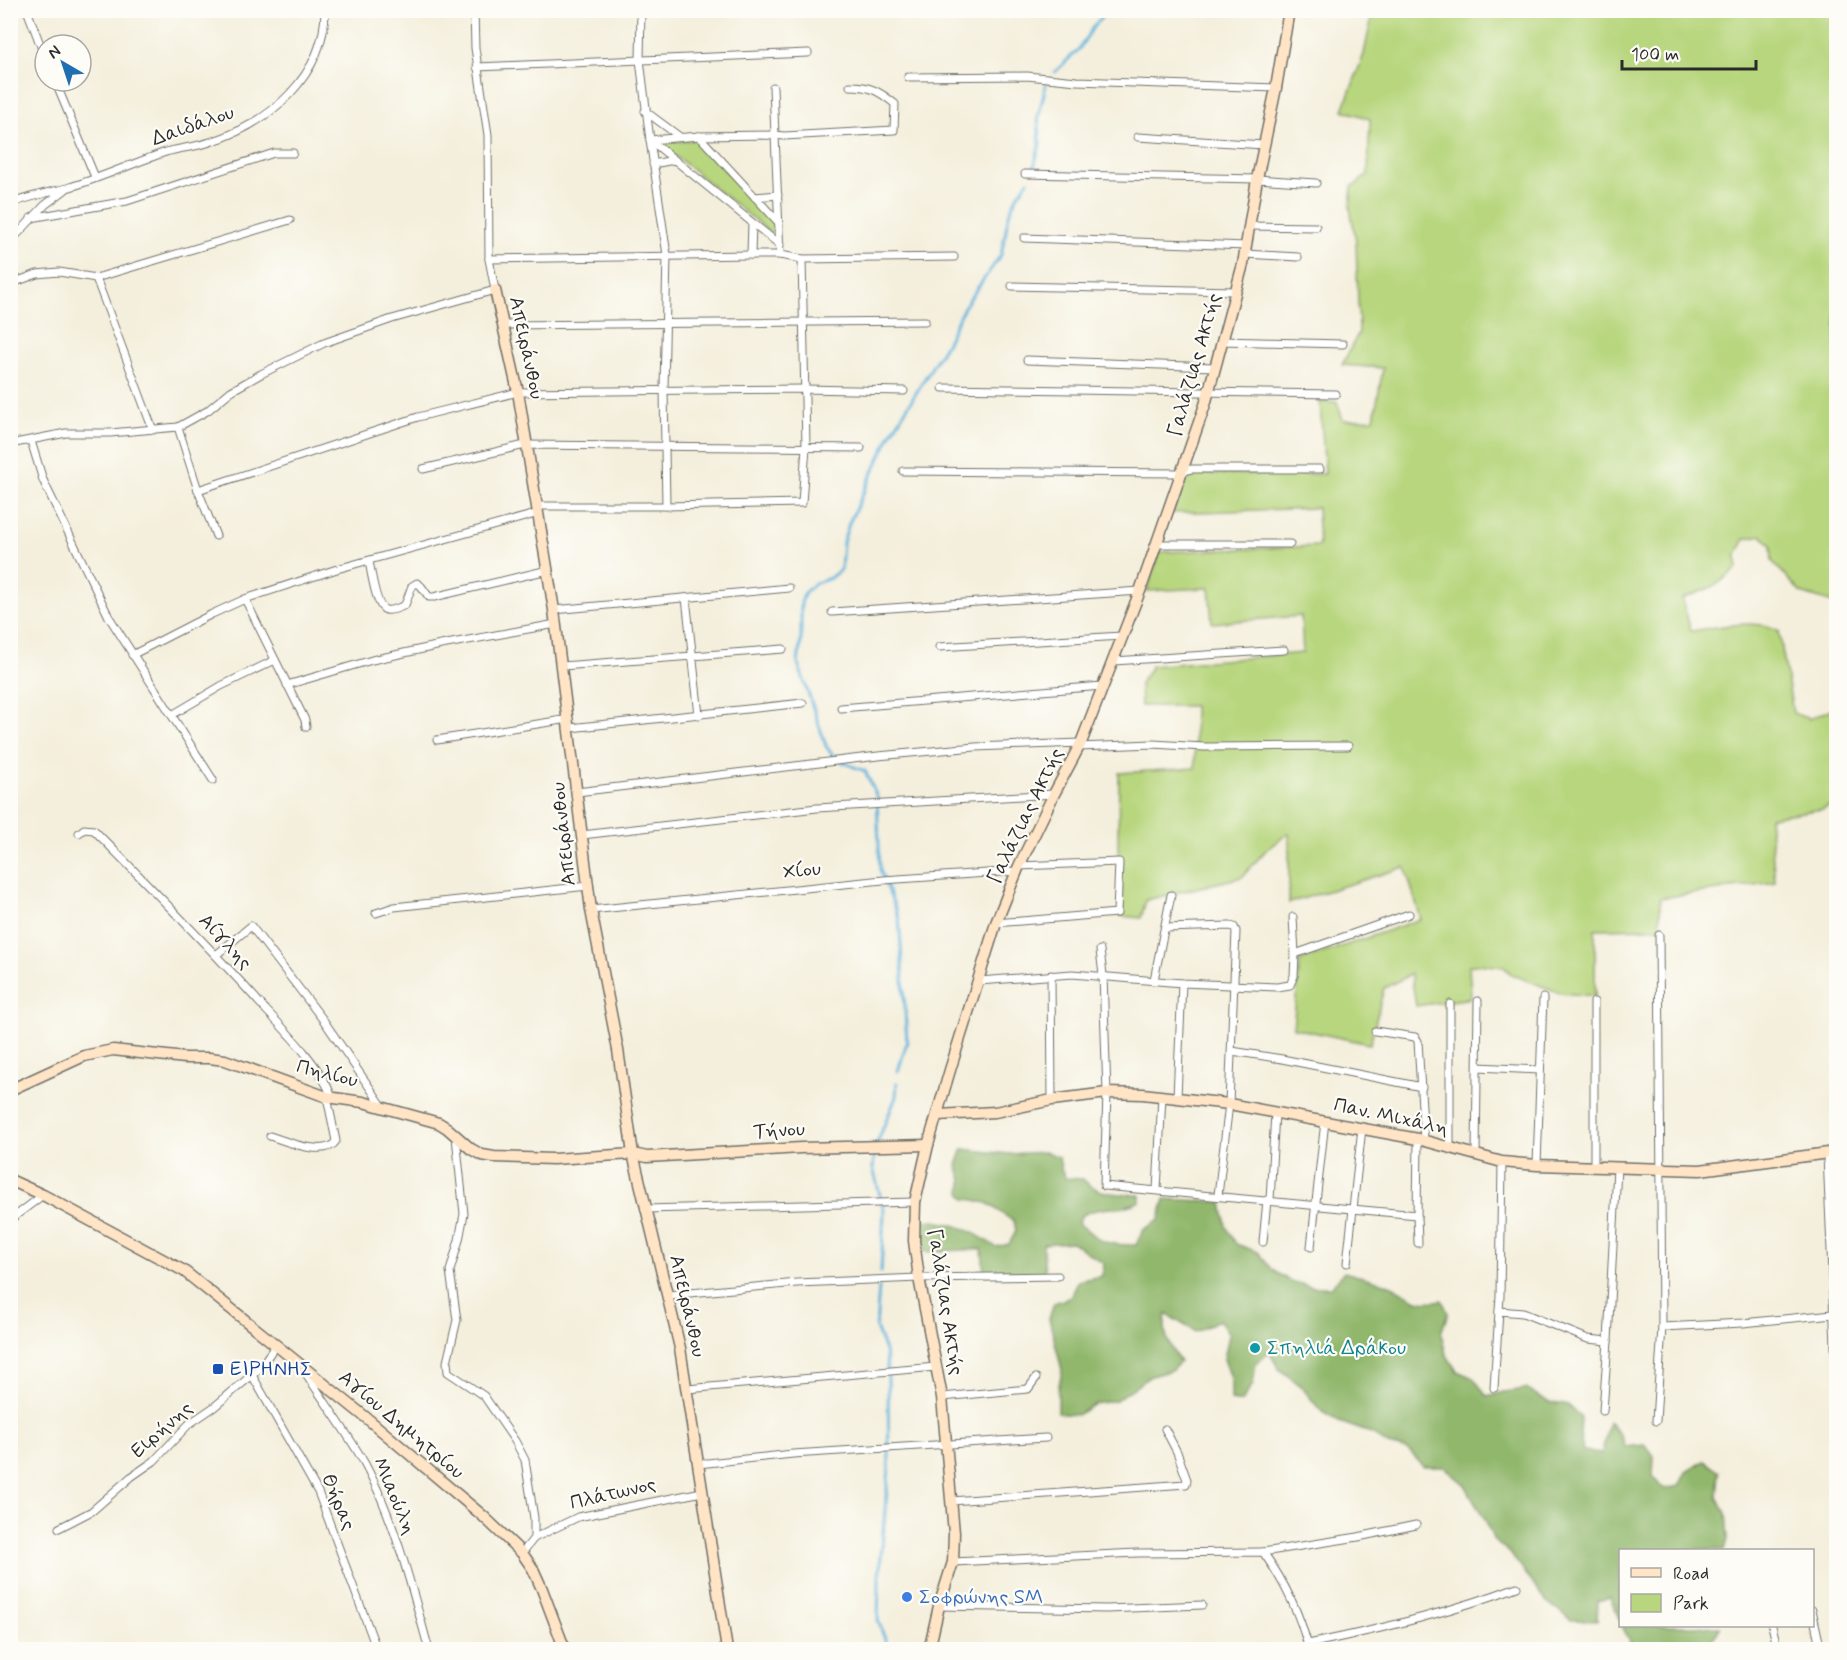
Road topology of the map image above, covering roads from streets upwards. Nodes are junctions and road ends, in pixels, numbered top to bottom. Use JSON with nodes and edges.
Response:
{"nodes":[{"id":1,"x":27,"y":10,"type":"edge"},
{"id":2,"x":325,"y":10,"type":"edge"},
{"id":3,"x":474,"y":10,"type":"edge"},
{"id":4,"x":641,"y":10,"type":"edge"},
{"id":5,"x":1289,"y":10,"type":"edge"},
{"id":6,"x":36,"y":33,"type":"edge"},
{"id":7,"x":808,"y":53,"type":"dead end"},
{"id":8,"x":640,"y":60,"type":"junction"},
{"id":9,"x":477,"y":67,"type":"junction"},
{"id":10,"x":908,"y":77,"type":"dead end"},
{"id":11,"x":850,"y":86,"type":"dead end"},
{"id":12,"x":773,"y":87,"type":"dead end"},
{"id":13,"x":1276,"y":88,"type":"junction"},
{"id":14,"x":60,"y":93,"type":"edge"},
{"id":15,"x":645,"y":111,"type":"junction"},
{"id":16,"x":775,"y":135,"type":"junction"},
{"id":17,"x":699,"y":136,"type":"junction"},
{"id":18,"x":680,"y":137,"type":"junction"},
{"id":19,"x":1138,"y":137,"type":"dead end"},
{"id":20,"x":650,"y":140,"type":"junction"},
{"id":21,"x":1264,"y":145,"type":"junction"},
{"id":22,"x":293,"y":153,"type":"dead end"},
{"id":23,"x":674,"y":160,"type":"junction"},
{"id":24,"x":653,"y":164,"type":"junction"},
{"id":25,"x":1025,"y":174,"type":"dead end"},
{"id":26,"x":94,"y":177,"type":"junction"},
{"id":27,"x":1257,"y":179,"type":"junction"},
{"id":28,"x":1316,"y":183,"type":"dead end"},
{"id":29,"x":68,"y":188,"type":"junction"},
{"id":30,"x":778,"y":195,"type":"junction"},
{"id":31,"x":755,"y":197,"type":"junction"},
{"id":32,"x":10,"y":204,"type":"edge"},
{"id":33,"x":31,"y":218,"type":"junction"},
{"id":34,"x":290,"y":220,"type":"dead end"},
{"id":35,"x":752,"y":223,"type":"junction"},
{"id":36,"x":779,"y":223,"type":"junction"},
{"id":37,"x":1250,"y":226,"type":"junction"},
{"id":38,"x":1316,"y":227,"type":"dead end"},
{"id":39,"x":1024,"y":238,"type":"dead end"},
{"id":40,"x":10,"y":242,"type":"edge"},
{"id":41,"x":780,"y":245,"type":"junction"},
{"id":42,"x":1246,"y":250,"type":"junction"},
{"id":43,"x":667,"y":255,"type":"junction"},
{"id":44,"x":751,"y":255,"type":"junction"},
{"id":45,"x":780,"y":255,"type":"junction"},
{"id":46,"x":954,"y":257,"type":"dead end"},
{"id":47,"x":1298,"y":257,"type":"dead end"},
{"id":48,"x":489,"y":259,"type":"junction"},
{"id":49,"x":802,"y":259,"type":"junction"},
{"id":50,"x":96,"y":278,"type":"junction"},
{"id":51,"x":10,"y":284,"type":"edge"},
{"id":52,"x":1012,"y":286,"type":"dead end"},
{"id":53,"x":495,"y":290,"type":"junction"},
{"id":54,"x":1235,"y":291,"type":"junction"},
{"id":55,"x":925,"y":321,"type":"dead end"},
{"id":56,"x":666,"y":322,"type":"junction"},
{"id":57,"x":804,"y":324,"type":"junction"},
{"id":58,"x":504,"y":325,"type":"junction"},
{"id":59,"x":1222,"y":341,"type":"junction"},
{"id":60,"x":1343,"y":344,"type":"dead end"},
{"id":61,"x":1028,"y":360,"type":"dead end"},
{"id":62,"x":1214,"y":367,"type":"junction"},
{"id":63,"x":943,"y":388,"type":"dead end"},
{"id":64,"x":664,"y":389,"type":"junction"},
{"id":65,"x":803,"y":389,"type":"junction"},
{"id":66,"x":904,"y":391,"type":"dead end"},
{"id":67,"x":518,"y":392,"type":"junction"},
{"id":68,"x":1208,"y":393,"type":"junction"},
{"id":69,"x":1336,"y":394,"type":"dead end"},
{"id":70,"x":178,"y":427,"type":"junction"},
{"id":71,"x":153,"y":430,"type":"junction"},
{"id":72,"x":31,"y":441,"type":"junction"},
{"id":73,"x":10,"y":444,"type":"edge"},
{"id":74,"x":525,"y":445,"type":"junction"},
{"id":75,"x":665,"y":446,"type":"junction"},
{"id":76,"x":806,"y":447,"type":"junction"},
{"id":77,"x":861,"y":448,"type":"dead end"},
{"id":78,"x":423,"y":469,"type":"dead end"},
{"id":79,"x":1320,"y":469,"type":"dead end"},
{"id":80,"x":903,"y":471,"type":"dead end"},
{"id":81,"x":1180,"y":473,"type":"junction"},
{"id":82,"x":198,"y":490,"type":"junction"},
{"id":83,"x":666,"y":506,"type":"junction"},
{"id":84,"x":538,"y":510,"type":"junction"},
{"id":85,"x":216,"y":536,"type":"dead end"},
{"id":86,"x":1157,"y":544,"type":"junction"},
{"id":87,"x":1290,"y":544,"type":"dead end"},
{"id":88,"x":369,"y":561,"type":"junction"},
{"id":89,"x":548,"y":570,"type":"junction"},
{"id":90,"x":789,"y":588,"type":"dead end"},
{"id":91,"x":1140,"y":591,"type":"junction"},
{"id":92,"x":686,"y":598,"type":"junction"},
{"id":93,"x":245,"y":599,"type":"junction"},
{"id":94,"x":554,"y":610,"type":"junction"},
{"id":95,"x":832,"y":612,"type":"dead end"},
{"id":96,"x":556,"y":624,"type":"junction"},
{"id":97,"x":1122,"y":636,"type":"junction"},
{"id":98,"x":939,"y":647,"type":"dead end"},
{"id":99,"x":783,"y":649,"type":"dead end"},
{"id":100,"x":1284,"y":650,"type":"dead end"},
{"id":101,"x":132,"y":656,"type":"junction"},
{"id":102,"x":694,"y":656,"type":"junction"},
{"id":103,"x":275,"y":660,"type":"junction"},
{"id":104,"x":1114,"y":660,"type":"junction"},
{"id":105,"x":562,"y":666,"type":"junction"},
{"id":106,"x":287,"y":685,"type":"junction"},
{"id":107,"x":1101,"y":686,"type":"junction"},
{"id":108,"x":803,"y":703,"type":"dead end"},
{"id":109,"x":841,"y":708,"type":"dead end"},
{"id":110,"x":172,"y":715,"type":"junction"},
{"id":111,"x":699,"y":715,"type":"junction"},
{"id":112,"x":570,"y":723,"type":"junction"},
{"id":113,"x":306,"y":727,"type":"dead end"},
{"id":114,"x":437,"y":740,"type":"dead end"},
{"id":115,"x":1080,"y":745,"type":"junction"},
{"id":116,"x":1348,"y":746,"type":"dead end"},
{"id":117,"x":213,"y":780,"type":"dead end"},
{"id":118,"x":577,"y":792,"type":"junction"},
{"id":119,"x":1054,"y":794,"type":"junction"},
{"id":120,"x":79,"y":833,"type":"dead end"},
{"id":121,"x":582,"y":835,"type":"junction"},
{"id":122,"x":1018,"y":868,"type":"junction"},
{"id":123,"x":588,"y":886,"type":"junction"},
{"id":124,"x":1172,"y":895,"type":"dead end"},
{"id":125,"x":591,"y":910,"type":"junction"},
{"id":126,"x":376,"y":913,"type":"dead end"},
{"id":127,"x":1409,"y":914,"type":"dead end"},
{"id":128,"x":1293,"y":917,"type":"dead end"},
{"id":129,"x":996,"y":924,"type":"junction"},
{"id":130,"x":1165,"y":928,"type":"junction"},
{"id":131,"x":1659,"y":935,"type":"dead end"},
{"id":132,"x":1836,"y":941,"type":"edge"},
{"id":133,"x":1836,"y":946,"type":"edge"},
{"id":134,"x":1100,"y":950,"type":"dead end"},
{"id":135,"x":1295,"y":954,"type":"junction"},
{"id":136,"x":216,"y":955,"type":"junction"},
{"id":137,"x":1051,"y":975,"type":"junction"},
{"id":138,"x":1103,"y":975,"type":"junction"},
{"id":139,"x":1154,"y":980,"type":"junction"},
{"id":140,"x":979,"y":981,"type":"junction"},
{"id":141,"x":1182,"y":983,"type":"junction"},
{"id":142,"x":1234,"y":985,"type":"junction"},
{"id":143,"x":1543,"y":998,"type":"dead end"},
{"id":144,"x":1478,"y":1001,"type":"dead end"},
{"id":145,"x":1593,"y":1002,"type":"dead end"},
{"id":146,"x":1450,"y":1004,"type":"dead end"},
{"id":147,"x":1375,"y":1031,"type":"dead end"},
{"id":148,"x":1232,"y":1051,"type":"junction"},
{"id":149,"x":1478,"y":1067,"type":"junction"},
{"id":150,"x":1540,"y":1070,"type":"junction"},
{"id":151,"x":1422,"y":1087,"type":"junction"},
{"id":152,"x":10,"y":1090,"type":"edge"},
{"id":153,"x":1107,"y":1093,"type":"junction"},
{"id":154,"x":1161,"y":1096,"type":"junction"},
{"id":155,"x":1177,"y":1096,"type":"junction"},
{"id":156,"x":329,"y":1097,"type":"junction"},
{"id":157,"x":1052,"y":1100,"type":"junction"},
{"id":158,"x":1229,"y":1104,"type":"junction"},
{"id":159,"x":383,"y":1107,"type":"junction"},
{"id":160,"x":1275,"y":1113,"type":"junction"},
{"id":161,"x":938,"y":1115,"type":"junction"},
{"id":162,"x":1325,"y":1121,"type":"junction"},
{"id":163,"x":1362,"y":1128,"type":"junction"},
{"id":164,"x":270,"y":1136,"type":"dead end"},
{"id":165,"x":456,"y":1137,"type":"junction"},
{"id":166,"x":1421,"y":1140,"type":"junction"},
{"id":167,"x":928,"y":1145,"type":"junction"},
{"id":168,"x":1450,"y":1148,"type":"junction"},
{"id":169,"x":1832,"y":1153,"type":"edge"},
{"id":170,"x":633,"y":1154,"type":"junction"},
{"id":171,"x":1476,"y":1155,"type":"junction"},
{"id":172,"x":1502,"y":1162,"type":"junction"},
{"id":173,"x":1537,"y":1165,"type":"junction"},
{"id":174,"x":1594,"y":1166,"type":"junction"},
{"id":175,"x":1617,"y":1167,"type":"junction"},
{"id":176,"x":1661,"y":1170,"type":"junction"},
{"id":177,"x":10,"y":1180,"type":"edge"},
{"id":178,"x":1157,"y":1190,"type":"junction"},
{"id":179,"x":44,"y":1195,"type":"junction"},
{"id":180,"x":1218,"y":1195,"type":"junction"},
{"id":181,"x":1268,"y":1200,"type":"junction"},
{"id":182,"x":915,"y":1202,"type":"junction"},
{"id":183,"x":1314,"y":1206,"type":"junction"},
{"id":184,"x":1353,"y":1208,"type":"junction"},
{"id":185,"x":645,"y":1209,"type":"junction"},
{"id":186,"x":1417,"y":1215,"type":"junction"},
{"id":187,"x":10,"y":1220,"type":"edge"},
{"id":188,"x":1263,"y":1242,"type":"dead end"},
{"id":189,"x":1418,"y":1243,"type":"dead end"},
{"id":190,"x":1311,"y":1247,"type":"dead end"},
{"id":191,"x":1347,"y":1263,"type":"dead end"},
{"id":192,"x":1058,"y":1276,"type":"dead end"},
{"id":193,"x":919,"y":1278,"type":"junction"},
{"id":194,"x":668,"y":1295,"type":"junction"},
{"id":195,"x":1499,"y":1311,"type":"junction"},
{"id":196,"x":1833,"y":1314,"type":"junction"},
{"id":197,"x":1662,"y":1327,"type":"junction"},
{"id":198,"x":1608,"y":1341,"type":"junction"},
{"id":199,"x":276,"y":1345,"type":"junction"},
{"id":200,"x":936,"y":1367,"type":"junction"},
{"id":201,"x":302,"y":1368,"type":"junction"},
{"id":202,"x":1836,"y":1370,"type":"edge"},
{"id":203,"x":252,"y":1375,"type":"junction"},
{"id":204,"x":1036,"y":1378,"type":"dead end"},
{"id":205,"x":1494,"y":1388,"type":"dead end"},
{"id":206,"x":687,"y":1389,"type":"junction"},
{"id":207,"x":942,"y":1397,"type":"junction"},
{"id":208,"x":1603,"y":1411,"type":"dead end"},
{"id":209,"x":1656,"y":1421,"type":"dead end"},
{"id":210,"x":1165,"y":1429,"type":"dead end"},
{"id":211,"x":1046,"y":1438,"type":"dead end"},
{"id":212,"x":947,"y":1445,"type":"junction"},
{"id":213,"x":698,"y":1464,"type":"junction"},
{"id":214,"x":702,"y":1492,"type":"junction"},
{"id":215,"x":951,"y":1502,"type":"junction"},
{"id":216,"x":1416,"y":1525,"type":"dead end"},
{"id":217,"x":59,"y":1528,"type":"dead end"},
{"id":218,"x":534,"y":1538,"type":"junction"},
{"id":219,"x":1263,"y":1552,"type":"junction"},
{"id":220,"x":522,"y":1553,"type":"junction"},
{"id":221,"x":953,"y":1562,"type":"junction"},
{"id":222,"x":1517,"y":1587,"type":"dead end"},
{"id":223,"x":1202,"y":1605,"type":"dead end"},
{"id":224,"x":939,"y":1606,"type":"junction"},
{"id":225,"x":1814,"y":1618,"type":"edge"},
{"id":226,"x":1773,"y":1627,"type":"edge"},
{"id":227,"x":1308,"y":1647,"type":"edge"},
{"id":228,"x":377,"y":1650,"type":"edge"},
{"id":229,"x":429,"y":1650,"type":"edge"},
{"id":230,"x":565,"y":1650,"type":"edge"},
{"id":231,"x":727,"y":1650,"type":"edge"},
{"id":232,"x":929,"y":1650,"type":"edge"},
{"id":233,"x":1778,"y":1650,"type":"edge"},
{"id":234,"x":1821,"y":1650,"type":"edge"}],
"edges":[{"from":1,"to":6,"type":"street"},
{"from":2,"to":26,"type":"street","name":"Δαιδάλου"},
{"from":3,"to":9,"type":"street","name":"Απειράνθου"},
{"from":4,"to":8,"type":"street"},
{"from":5,"to":13,"type":"street","name":"Γαλάζιας Ακτής"},
{"from":7,"to":8,"type":"street"},
{"from":8,"to":9,"type":"street"},
{"from":8,"to":15,"type":"street"},
{"from":9,"to":48,"type":"street","name":"Απειράνθου"},
{"from":10,"to":13,"type":"street"},
{"from":11,"to":16,"type":"street"},
{"from":12,"to":16,"type":"street"},
{"from":13,"to":21,"type":"street","name":"Γαλάζιας Ακτής"},
{"from":14,"to":26,"type":"street"},
{"from":15,"to":18,"type":"street"},
{"from":15,"to":20,"type":"street"},
{"from":16,"to":17,"type":"street"},
{"from":16,"to":30,"type":"street"},
{"from":17,"to":18,"type":"street"},
{"from":17,"to":31,"type":"street"},
{"from":18,"to":20,"type":"street"},
{"from":19,"to":21,"type":"street"},
{"from":20,"to":23,"type":"street"},
{"from":20,"to":24,"type":"street"},
{"from":21,"to":27,"type":"street","name":"Γαλάζιας Ακτής"},
{"from":22,"to":33,"type":"street"},
{"from":23,"to":24,"type":"street"},
{"from":23,"to":35,"type":"street"},
{"from":24,"to":43,"type":"street"},
{"from":25,"to":27,"type":"street"},
{"from":26,"to":29,"type":"street","name":"Δαιδάλου"},
{"from":27,"to":28,"type":"street"},
{"from":27,"to":37,"type":"street","name":"Γαλάζιας Ακτής"},
{"from":29,"to":32,"type":"street","name":"Δαιδάλου"},
{"from":29,"to":33,"type":"street"},
{"from":30,"to":31,"type":"street"},
{"from":30,"to":36,"type":"street"},
{"from":31,"to":36,"type":"street"},
{"from":33,"to":40,"type":"street"},
{"from":34,"to":50,"type":"street"},
{"from":35,"to":41,"type":"street"},
{"from":35,"to":44,"type":"street"},
{"from":36,"to":41,"type":"street"},
{"from":37,"to":38,"type":"street"},
{"from":37,"to":42,"type":"street","name":"Γαλάζιας Ακτής"},
{"from":39,"to":42,"type":"street"},
{"from":41,"to":45,"type":"street"},
{"from":42,"to":47,"type":"street"},
{"from":42,"to":54,"type":"street","name":"Γαλάζιας Ακτής"},
{"from":43,"to":44,"type":"street"},
{"from":43,"to":48,"type":"street"},
{"from":43,"to":56,"type":"street"},
{"from":44,"to":45,"type":"street"},
{"from":45,"to":49,"type":"street"},
{"from":46,"to":49,"type":"street"},
{"from":48,"to":53,"type":"street","name":"Απειράνθου"},
{"from":49,"to":57,"type":"street"},
{"from":50,"to":51,"type":"street"},
{"from":50,"to":71,"type":"street"},
{"from":52,"to":54,"type":"street"},
{"from":53,"to":58,"type":"street","name":"Απειράνθου"},
{"from":53,"to":70,"type":"street"},
{"from":54,"to":59,"type":"street","name":"Γαλάζιας Ακτής"},
{"from":55,"to":57,"type":"street"},
{"from":56,"to":57,"type":"street"},
{"from":56,"to":58,"type":"street"},
{"from":56,"to":64,"type":"street"},
{"from":57,"to":65,"type":"street"},
{"from":58,"to":67,"type":"street","name":"Απειράνθου"},
{"from":59,"to":60,"type":"street"},
{"from":59,"to":62,"type":"street","name":"Γαλάζιας Ακτής"},
{"from":61,"to":62,"type":"street"},
{"from":62,"to":68,"type":"street","name":"Γαλάζιας Ακτής"},
{"from":63,"to":68,"type":"street"},
{"from":64,"to":65,"type":"street"},
{"from":64,"to":67,"type":"street"},
{"from":64,"to":75,"type":"street"},
{"from":65,"to":66,"type":"street"},
{"from":65,"to":76,"type":"street"},
{"from":67,"to":74,"type":"street","name":"Απειράνθου"},
{"from":67,"to":82,"type":"street"},
{"from":68,"to":69,"type":"street"},
{"from":68,"to":81,"type":"street","name":"Γαλάζιας Ακτής"},
{"from":70,"to":71,"type":"street"},
{"from":70,"to":82,"type":"street"},
{"from":71,"to":72,"type":"street"},
{"from":72,"to":73,"type":"street"},
{"from":72,"to":101,"type":"street"},
{"from":74,"to":75,"type":"street"},
{"from":74,"to":78,"type":"street"},
{"from":74,"to":84,"type":"street","name":"Απειράνθου"},
{"from":75,"to":76,"type":"street"},
{"from":75,"to":83,"type":"street"},
{"from":76,"to":77,"type":"street"},
{"from":76,"to":83,"type":"street"},
{"from":79,"to":81,"type":"street"},
{"from":80,"to":81,"type":"street"},
{"from":81,"to":86,"type":"street","name":"Γαλάζιας Ακτής"},
{"from":82,"to":85,"type":"street"},
{"from":83,"to":84,"type":"street"},
{"from":84,"to":88,"type":"street"},
{"from":84,"to":89,"type":"street","name":"Απειράνθου"},
{"from":86,"to":87,"type":"street"},
{"from":86,"to":91,"type":"street","name":"Γαλάζιας Ακτής"},
{"from":88,"to":89,"type":"street"},
{"from":88,"to":93,"type":"street"},
{"from":89,"to":94,"type":"street","name":"Απειράνθου"},
{"from":90,"to":92,"type":"street"},
{"from":91,"to":95,"type":"street"},
{"from":91,"to":97,"type":"street","name":"Γαλάζιας Ακτής"},
{"from":92,"to":94,"type":"street"},
{"from":92,"to":102,"type":"street"},
{"from":93,"to":101,"type":"street"},
{"from":93,"to":103,"type":"street"},
{"from":94,"to":96,"type":"street","name":"Απειράνθου"},
{"from":96,"to":105,"type":"street","name":"Απειράνθου"},
{"from":96,"to":106,"type":"street"},
{"from":97,"to":98,"type":"street"},
{"from":97,"to":104,"type":"street","name":"Γαλάζιας Ακτής"},
{"from":99,"to":102,"type":"street"},
{"from":100,"to":104,"type":"street"},
{"from":101,"to":110,"type":"street"},
{"from":102,"to":105,"type":"street"},
{"from":102,"to":111,"type":"street"},
{"from":103,"to":106,"type":"street"},
{"from":103,"to":110,"type":"street"},
{"from":104,"to":107,"type":"street","name":"Γαλάζιας Ακτής"},
{"from":105,"to":112,"type":"street","name":"Απειράνθου"},
{"from":106,"to":113,"type":"street"},
{"from":107,"to":109,"type":"street"},
{"from":107,"to":115,"type":"street","name":"Γαλάζιας Ακτής"},
{"from":108,"to":111,"type":"street"},
{"from":110,"to":117,"type":"street"},
{"from":111,"to":112,"type":"street"},
{"from":112,"to":114,"type":"street"},
{"from":112,"to":118,"type":"street","name":"Απειράνθου"},
{"from":115,"to":116,"type":"street"},
{"from":115,"to":118,"type":"street"},
{"from":115,"to":119,"type":"street","name":"Γαλάζιας Ακτής"},
{"from":118,"to":121,"type":"street","name":"Απειράνθου"},
{"from":119,"to":121,"type":"street"},
{"from":119,"to":122,"type":"street","name":"Γαλάζιας Ακτής"},
{"from":120,"to":136,"type":"street","name":"Αίγλης"},
{"from":121,"to":123,"type":"street","name":"Απειράνθου"},
{"from":122,"to":125,"type":"street","name":"Χίου"},
{"from":122,"to":129,"type":"street","name":"Γαλάζιας Ακτής"},
{"from":122,"to":129,"type":"street","name":"Χίου"},
{"from":123,"to":125,"type":"street","name":"Απειράνθου"},
{"from":123,"to":126,"type":"street"},
{"from":124,"to":130,"type":"street"},
{"from":125,"to":170,"type":"street","name":"Απειράνθου"},
{"from":127,"to":135,"type":"street"},
{"from":128,"to":135,"type":"street"},
{"from":129,"to":140,"type":"street","name":"Γαλάζιας Ακτής"},
{"from":130,"to":139,"type":"street"},
{"from":130,"to":142,"type":"street"},
{"from":131,"to":176,"type":"street"},
{"from":132,"to":133,"type":"street"},
{"from":134,"to":138,"type":"street"},
{"from":135,"to":142,"type":"street"},
{"from":136,"to":156,"type":"street","name":"Αίγλης"},
{"from":136,"to":159,"type":"street"},
{"from":137,"to":138,"type":"street"},
{"from":137,"to":140,"type":"street"},
{"from":137,"to":157,"type":"street"},
{"from":138,"to":139,"type":"street"},
{"from":138,"to":153,"type":"street"},
{"from":139,"to":141,"type":"street"},
{"from":140,"to":161,"type":"street","name":"Γαλάζιας Ακτής"},
{"from":141,"to":142,"type":"street"},
{"from":141,"to":155,"type":"street"},
{"from":142,"to":148,"type":"street"},
{"from":143,"to":150,"type":"street"},
{"from":144,"to":149,"type":"street"},
{"from":145,"to":174,"type":"street"},
{"from":146,"to":168,"type":"street"},
{"from":147,"to":151,"type":"street"},
{"from":148,"to":151,"type":"street"},
{"from":148,"to":158,"type":"street"},
{"from":149,"to":150,"type":"street"},
{"from":149,"to":171,"type":"street"},
{"from":150,"to":173,"type":"street"},
{"from":151,"to":166,"type":"street"},
{"from":152,"to":156,"type":"street","name":"Πηλίου"},
{"from":153,"to":154,"type":"street","name":"Παν. Μιχάλη"},
{"from":153,"to":157,"type":"street","name":"Παν. Μιχάλη"},
{"from":153,"to":178,"type":"street"},
{"from":154,"to":155,"type":"street","name":"Παν. Μιχάλη"},
{"from":154,"to":178,"type":"street"},
{"from":155,"to":158,"type":"street","name":"Παν. Μιχάλη"},
{"from":156,"to":159,"type":"street","name":"Πηλίου"},
{"from":156,"to":164,"type":"street","name":"Αίγλης"},
{"from":157,"to":161,"type":"street","name":"Παν. Μιχάλη"},
{"from":158,"to":160,"type":"street","name":"Παν. Μιχάλη"},
{"from":158,"to":180,"type":"street"},
{"from":159,"to":165,"type":"street","name":"Πηλίου"},
{"from":160,"to":162,"type":"street","name":"Παν. Μιχάλη"},
{"from":160,"to":181,"type":"street"},
{"from":161,"to":167,"type":"street","name":"Γαλάζιας Ακτής"},
{"from":162,"to":163,"type":"street","name":"Παν. Μιχάλη"},
{"from":162,"to":183,"type":"street"},
{"from":163,"to":166,"type":"street","name":"Παν. Μιχάλη"},
{"from":163,"to":184,"type":"street"},
{"from":165,"to":170,"type":"street","name":"Πηλίου"},
{"from":165,"to":218,"type":"street"},
{"from":166,"to":168,"type":"street","name":"Παν. Μιχάλη"},
{"from":166,"to":186,"type":"street"},
{"from":167,"to":170,"type":"street","name":"Τήνου"},
{"from":167,"to":182,"type":"street","name":"Γαλάζιας Ακτής"},
{"from":168,"to":171,"type":"street","name":"Παν. Μιχάλη"},
{"from":169,"to":176,"type":"street","name":"Παν. Μιχάλη"},
{"from":169,"to":196,"type":"street"},
{"from":170,"to":185,"type":"street","name":"Απειράνθου"},
{"from":171,"to":172,"type":"street","name":"Παν. Μιχάλη"},
{"from":172,"to":173,"type":"street","name":"Παν. Μιχάλη"},
{"from":172,"to":195,"type":"street"},
{"from":173,"to":174,"type":"street","name":"Παν. Μιχάλη"},
{"from":174,"to":175,"type":"street","name":"Παν. Μιχάλη"},
{"from":175,"to":176,"type":"street","name":"Παν. Μιχάλη"},
{"from":175,"to":198,"type":"street"},
{"from":176,"to":197,"type":"street"},
{"from":177,"to":179,"type":"street","name":"Αγίου Δημητρίου"},
{"from":178,"to":180,"type":"street"},
{"from":179,"to":187,"type":"street"},
{"from":179,"to":199,"type":"street","name":"Αγίου Δημητρίου"},
{"from":180,"to":181,"type":"street"},
{"from":181,"to":183,"type":"street"},
{"from":181,"to":188,"type":"street"},
{"from":182,"to":185,"type":"street"},
{"from":182,"to":193,"type":"street","name":"Γαλάζιας Ακτής"},
{"from":183,"to":184,"type":"street"},
{"from":183,"to":190,"type":"street"},
{"from":184,"to":186,"type":"street"},
{"from":184,"to":191,"type":"street"},
{"from":185,"to":194,"type":"street","name":"Απειράνθου"},
{"from":186,"to":189,"type":"street"},
{"from":192,"to":193,"type":"street"},
{"from":193,"to":194,"type":"street"},
{"from":193,"to":200,"type":"street","name":"Γαλάζιας Ακτής"},
{"from":194,"to":206,"type":"street","name":"Απειράνθου"},
{"from":195,"to":198,"type":"street"},
{"from":195,"to":205,"type":"street"},
{"from":196,"to":197,"type":"street"},
{"from":196,"to":202,"type":"street"},
{"from":197,"to":209,"type":"street"},
{"from":198,"to":208,"type":"street"},
{"from":199,"to":201,"type":"street","name":"Αγίου Δημητρίου"},
{"from":199,"to":203,"type":"street","name":"Ειρήνης"},
{"from":200,"to":206,"type":"street"},
{"from":200,"to":207,"type":"street","name":"Γαλάζιας Ακτής"},
{"from":201,"to":220,"type":"street","name":"Αγίου Δημητρίου"},
{"from":201,"to":229,"type":"street","name":"Μιαούλη"},
{"from":203,"to":217,"type":"street","name":"Ειρήνης"},
{"from":203,"to":228,"type":"street","name":"Θήρας"},
{"from":204,"to":207,"type":"street"},
{"from":206,"to":213,"type":"street","name":"Απειράνθου"},
{"from":207,"to":212,"type":"street","name":"Γαλάζιας Ακτής"},
{"from":210,"to":215,"type":"street"},
{"from":211,"to":212,"type":"street"},
{"from":212,"to":213,"type":"street"},
{"from":212,"to":215,"type":"street","name":"Γαλάζιας Ακτής"},
{"from":213,"to":214,"type":"street","name":"Απειράνθου"},
{"from":214,"to":218,"type":"street","name":"Πλάτωνος"},
{"from":214,"to":231,"type":"street","name":"Απειράνθου"},
{"from":215,"to":221,"type":"street","name":"Γαλάζιας Ακτής"},
{"from":216,"to":219,"type":"street"},
{"from":218,"to":220,"type":"street"},
{"from":219,"to":221,"type":"street"},
{"from":219,"to":227,"type":"street"},
{"from":220,"to":230,"type":"street","name":"Αγίου Δημητρίου"},
{"from":221,"to":224,"type":"street","name":"Γαλάζιας Ακτής"},
{"from":222,"to":227,"type":"street"},
{"from":223,"to":224,"type":"street"},
{"from":224,"to":232,"type":"street","name":"Γαλάζιας Ακτής"},
{"from":225,"to":234,"type":"street"},
{"from":226,"to":233,"type":"street"}]}
